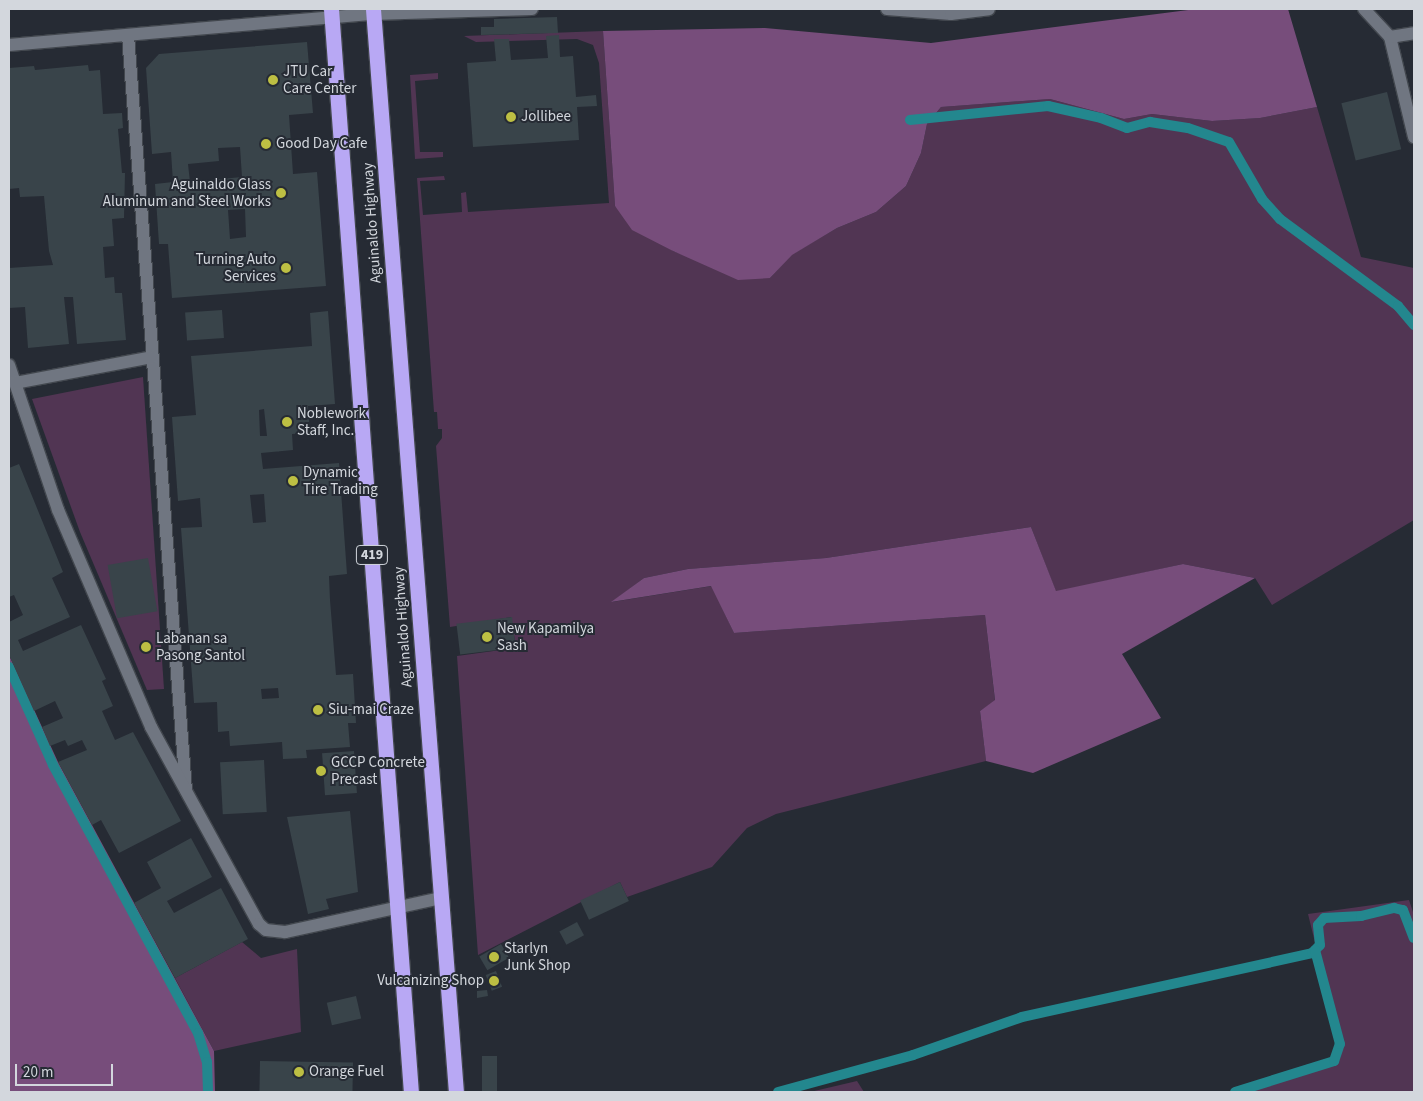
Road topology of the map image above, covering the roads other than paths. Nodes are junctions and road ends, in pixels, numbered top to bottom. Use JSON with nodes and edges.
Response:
{"nodes":[{"id":1,"x":532,"y":9,"type":"edge"},
{"id":2,"x":887,"y":9,"type":"edge"},
{"id":3,"x":989,"y":9,"type":"edge"},
{"id":4,"x":1364,"y":9,"type":"edge"},
{"id":5,"x":373,"y":11,"type":"edge"},
{"id":6,"x":331,"y":13,"type":"edge"},
{"id":7,"x":1414,"y":34,"type":"edge"},
{"id":8,"x":128,"y":35,"type":"junction"},
{"id":9,"x":1390,"y":37,"type":"junction"},
{"id":10,"x":9,"y":45,"type":"edge"},
{"id":11,"x":1414,"y":137,"type":"edge"},
{"id":12,"x":153,"y":357,"type":"junction"},
{"id":13,"x":9,"y":365,"type":"edge"},
{"id":14,"x":15,"y":383,"type":"junction"},
{"id":15,"x":186,"y":795,"type":"junction"},
{"id":16,"x":441,"y":898,"type":"junction"},
{"id":17,"x":398,"y":907,"type":"junction"},
{"id":18,"x":411,"y":1092,"type":"edge"},
{"id":19,"x":456,"y":1092,"type":"edge"}],
"edges":[{"from":1,"to":5,"type":"street"},
{"from":2,"to":3,"type":"street"},
{"from":4,"to":9,"type":"street"},
{"from":5,"to":6,"type":"street"},
{"from":5,"to":16,"type":"highway","name":"Aguinaldo Highway"},
{"from":6,"to":8,"type":"street"},
{"from":6,"to":17,"type":"highway","name":"Aguinaldo Highway","number":"419"},
{"from":7,"to":9,"type":"street"},
{"from":8,"to":10,"type":"street"},
{"from":8,"to":12,"type":"street"},
{"from":9,"to":11,"type":"street"},
{"from":12,"to":14,"type":"street"},
{"from":12,"to":15,"type":"street"},
{"from":13,"to":14,"type":"street"},
{"from":14,"to":15,"type":"street"},
{"from":15,"to":17,"type":"street"},
{"from":16,"to":17,"type":"street"},
{"from":16,"to":19,"type":"highway","name":"Aguinaldo Highway"},
{"from":17,"to":18,"type":"highway","name":"Aguinaldo Highway","number":"419"}]}
